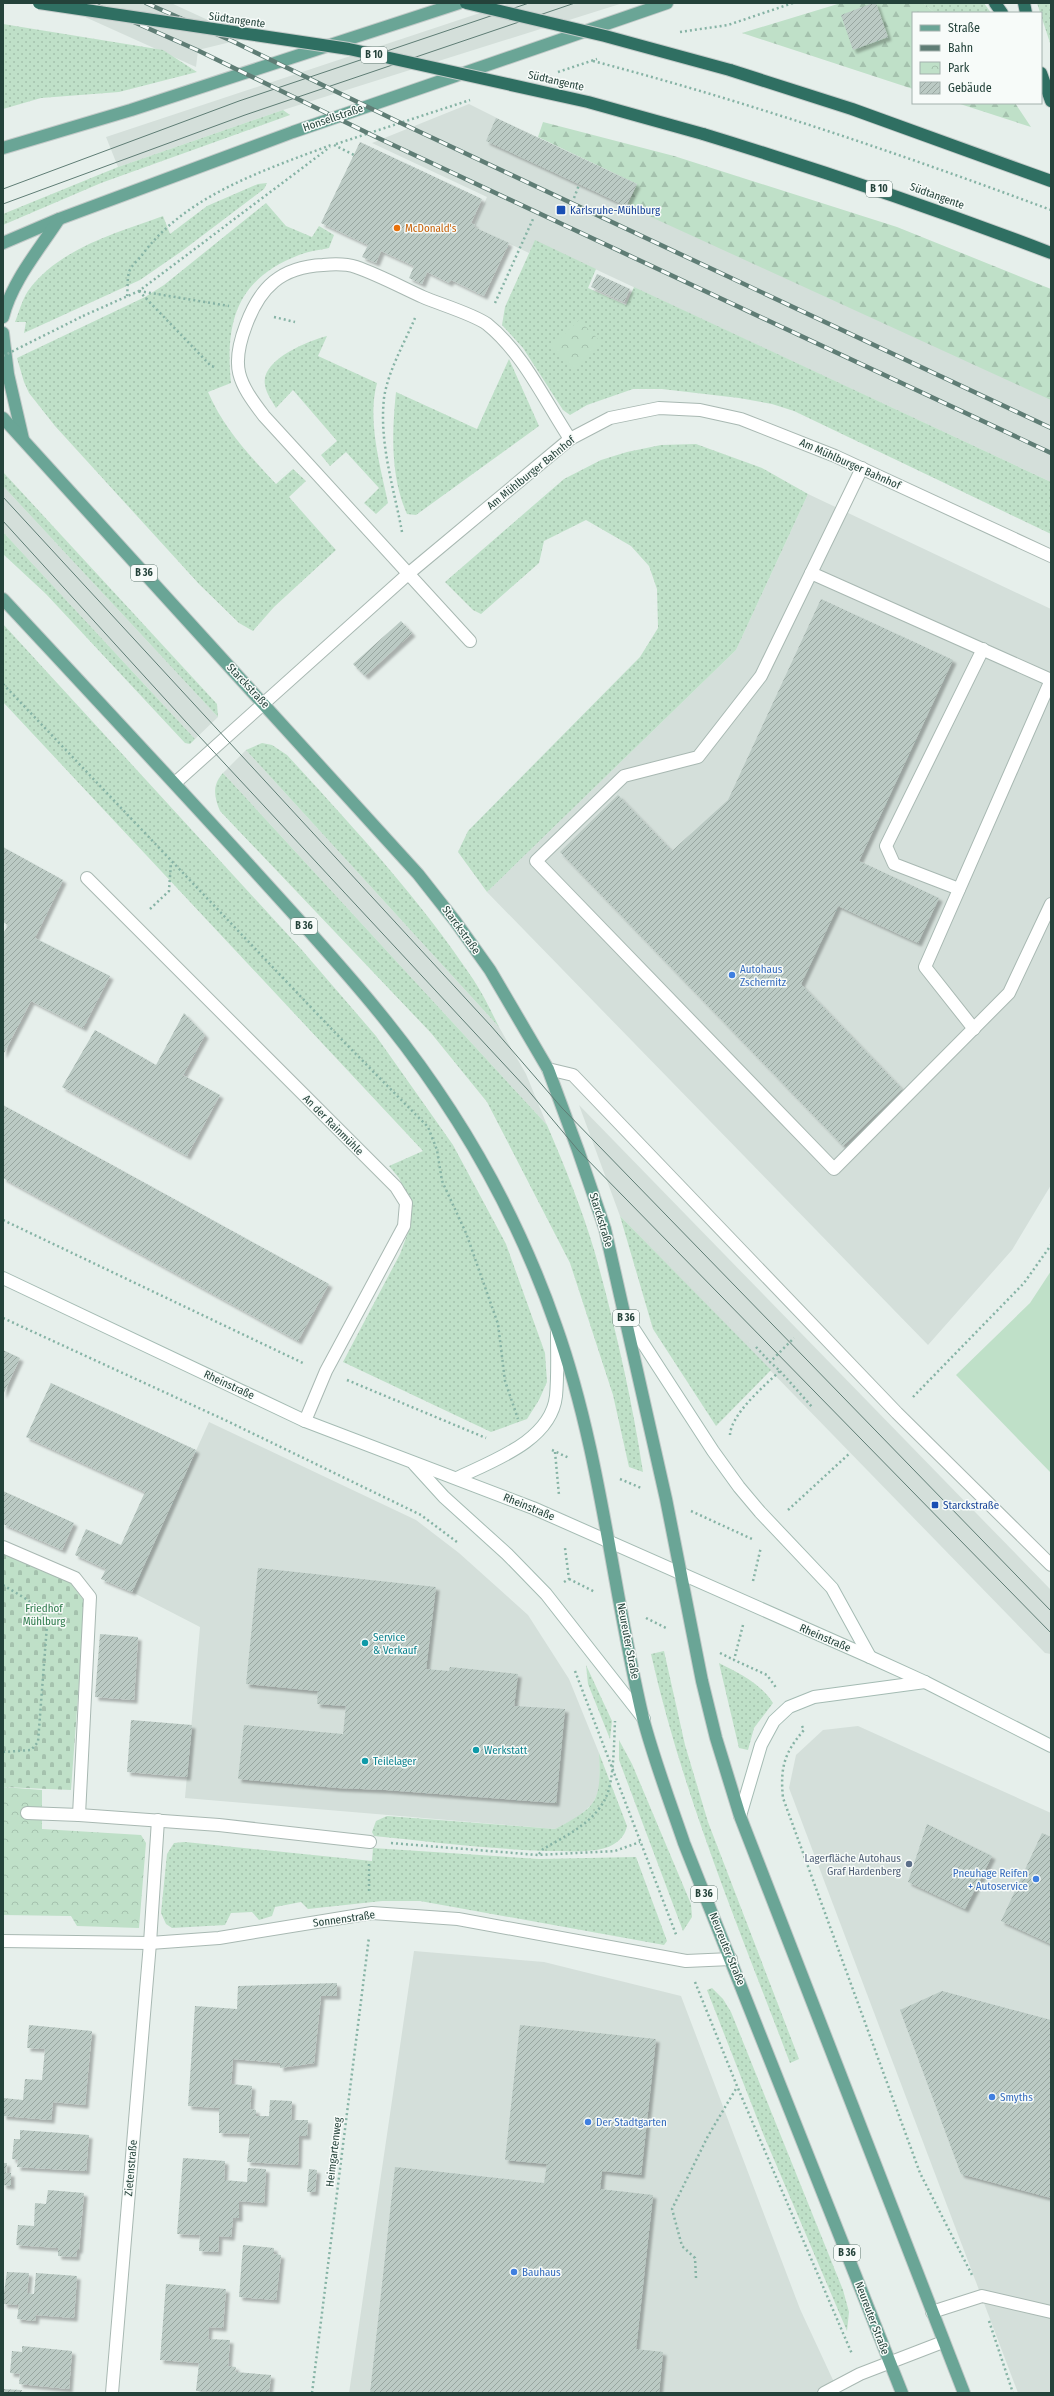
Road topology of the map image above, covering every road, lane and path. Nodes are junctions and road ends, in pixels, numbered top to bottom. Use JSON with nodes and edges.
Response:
{"nodes":[{"id":1,"x":39,"y":3,"type":"edge"},
{"id":2,"x":459,"y":3,"type":"edge"},
{"id":3,"x":466,"y":3,"type":"edge"},
{"id":4,"x":667,"y":3,"type":"edge"},
{"id":5,"x":793,"y":3,"type":"edge"},
{"id":6,"x":996,"y":3,"type":"edge"},
{"id":7,"x":1001,"y":12,"type":"edge"},
{"id":8,"x":728,"y":25,"type":"dead end"},
{"id":9,"x":592,"y":60,"type":"dead end"},
{"id":10,"x":1042,"y":77,"type":"edge"},
{"id":11,"x":1051,"y":101,"type":"edge"},
{"id":12,"x":334,"y":144,"type":"junction"},
{"id":13,"x":3,"y":148,"type":"edge"},
{"id":14,"x":354,"y":155,"type":"dead end"},
{"id":15,"x":1051,"y":181,"type":"edge"},
{"id":16,"x":579,"y":185,"type":"dead end"},
{"id":17,"x":574,"y":198,"type":"dead end"},
{"id":18,"x":1051,"y":210,"type":"edge"},
{"id":19,"x":59,"y":219,"type":"junction"},
{"id":20,"x":533,"y":219,"type":"dead end"},
{"id":21,"x":3,"y":243,"type":"edge"},
{"id":22,"x":1051,"y":253,"type":"edge"},
{"id":23,"x":138,"y":291,"type":"junction"},
{"id":24,"x":127,"y":296,"type":"junction"},
{"id":25,"x":424,"y":297,"type":"junction"},
{"id":26,"x":251,"y":311,"type":"junction"},
{"id":27,"x":3,"y":317,"type":"edge"},
{"id":28,"x":295,"y":322,"type":"dead end"},
{"id":29,"x":485,"y":323,"type":"junction"},
{"id":30,"x":3,"y":334,"type":"edge"},
{"id":31,"x":3,"y":356,"type":"edge"},
{"id":32,"x":237,"y":373,"type":"junction"},
{"id":33,"x":3,"y":418,"type":"edge"},
{"id":34,"x":570,"y":439,"type":"junction"},
{"id":35,"x":24,"y":442,"type":"junction"},
{"id":36,"x":862,"y":468,"type":"junction"},
{"id":37,"x":403,"y":536,"type":"dead end"},
{"id":38,"x":1051,"y":556,"type":"edge"},
{"id":39,"x":812,"y":573,"type":"junction"},
{"id":40,"x":408,"y":574,"type":"junction"},
{"id":41,"x":3,"y":599,"type":"edge"},
{"id":42,"x":470,"y":641,"type":"dead end"},
{"id":43,"x":983,"y":649,"type":"junction"},
{"id":44,"x":1051,"y":680,"type":"edge"},
{"id":45,"x":3,"y":684,"type":"edge"},
{"id":46,"x":264,"y":703,"type":"junction"},
{"id":47,"x":175,"y":783,"type":"junction"},
{"id":48,"x":172,"y":861,"type":"junction"},
{"id":49,"x":87,"y":878,"type":"dead end"},
{"id":50,"x":959,"y":889,"type":"junction"},
{"id":51,"x":1050,"y":907,"type":"edge"},
{"id":52,"x":134,"y":924,"type":"junction"},
{"id":53,"x":974,"y":1029,"type":"junction"},
{"id":54,"x":548,"y":1069,"type":"junction"},
{"id":55,"x":3,"y":1220,"type":"edge"},
{"id":56,"x":1051,"y":1245,"type":"edge"},
{"id":57,"x":3,"y":1278,"type":"edge"},
{"id":58,"x":626,"y":1317,"type":"junction"},
{"id":59,"x":3,"y":1318,"type":"edge"},
{"id":60,"x":810,"y":1323,"type":"junction"},
{"id":61,"x":557,"y":1328,"type":"junction"},
{"id":62,"x":756,"y":1347,"type":"dead end"},
{"id":63,"x":770,"y":1362,"type":"junction"},
{"id":64,"x":326,"y":1371,"type":"junction"},
{"id":65,"x":780,"y":1371,"type":"junction"},
{"id":66,"x":813,"y":1408,"type":"dead end"},
{"id":67,"x":897,"y":1413,"type":"junction"},
{"id":68,"x":305,"y":1421,"type":"junction"},
{"id":69,"x":493,"y":1437,"type":"dead end"},
{"id":70,"x":535,"y":1437,"type":"junction"},
{"id":71,"x":732,"y":1441,"type":"dead end"},
{"id":72,"x":850,"y":1453,"type":"dead end"},
{"id":73,"x":414,"y":1463,"type":"junction"},
{"id":74,"x":596,"y":1470,"type":"junction"},
{"id":75,"x":457,"y":1478,"type":"junction"},
{"id":76,"x":666,"y":1499,"type":"junction"},
{"id":77,"x":784,"y":1514,"type":"dead end"},
{"id":78,"x":756,"y":1541,"type":"dead end"},
{"id":79,"x":609,"y":1542,"type":"junction"},
{"id":80,"x":463,"y":1546,"type":"dead end"},
{"id":81,"x":3,"y":1547,"type":"edge"},
{"id":82,"x":1051,"y":1565,"type":"edge"},
{"id":83,"x":681,"y":1574,"type":"junction"},
{"id":84,"x":569,"y":1578,"type":"dead end"},
{"id":85,"x":3,"y":1585,"type":"edge"},
{"id":86,"x":621,"y":1606,"type":"junction"},
{"id":87,"x":696,"y":1642,"type":"junction"},
{"id":88,"x":870,"y":1657,"type":"junction"},
{"id":89,"x":734,"y":1660,"type":"dead end"},
{"id":90,"x":573,"y":1668,"type":"dead end"},
{"id":91,"x":925,"y":1682,"type":"junction"},
{"id":92,"x":789,"y":1707,"type":"junction"},
{"id":93,"x":644,"y":1719,"type":"junction"},
{"id":94,"x":1051,"y":1746,"type":"edge"},
{"id":95,"x":3,"y":1752,"type":"edge"},
{"id":96,"x":612,"y":1764,"type":"junction"},
{"id":97,"x":27,"y":1813,"type":"dead end"},
{"id":98,"x":79,"y":1815,"type":"junction"},
{"id":99,"x":740,"y":1816,"type":"junction"},
{"id":100,"x":158,"y":1820,"type":"junction"},
{"id":101,"x":370,"y":1842,"type":"junction"},
{"id":102,"x":640,"y":1842,"type":"junction"},
{"id":103,"x":538,"y":1855,"type":"junction"},
{"id":104,"x":372,"y":1913,"type":"junction"},
{"id":105,"x":3,"y":1941,"type":"edge"},
{"id":106,"x":150,"y":1943,"type":"junction"},
{"id":107,"x":731,"y":1960,"type":"junction"},
{"id":108,"x":686,"y":1962,"type":"junction"},
{"id":109,"x":737,"y":2086,"type":"junction"},
{"id":110,"x":696,"y":2278,"type":"dead end"},
{"id":111,"x":982,"y":2296,"type":"junction"},
{"id":112,"x":932,"y":2312,"type":"junction"},
{"id":113,"x":1051,"y":2312,"type":"edge"},
{"id":114,"x":943,"y":2342,"type":"junction"},
{"id":115,"x":889,"y":2362,"type":"junction"},
{"id":116,"x":860,"y":2374,"type":"junction"},
{"id":117,"x":112,"y":2393,"type":"edge"},
{"id":118,"x":312,"y":2393,"type":"edge"},
{"id":119,"x":824,"y":2393,"type":"edge"},
{"id":120,"x":902,"y":2393,"type":"edge"},
{"id":121,"x":964,"y":2393,"type":"edge"},
{"id":122,"x":1013,"y":2393,"type":"edge"}],
"edges":[{"from":1,"to":22,"type":"highway","name":"Südtangente","number":"B 10","bridge":true},
{"from":2,"to":13,"type":"main road"},
{"from":3,"to":15,"type":"highway","bridge":true},
{"from":4,"to":19,"type":"main road","name":"Honsellstraße"},
{"from":5,"to":8,"type":"path"},
{"from":6,"to":7,"type":"highway"},
{"from":9,"to":18,"type":"path"},
{"from":10,"to":11,"type":"highway"},
{"from":12,"to":14,"type":"path"},
{"from":12,"to":23,"type":"path"},
{"from":12,"to":24,"type":"path"},
{"from":16,"to":17,"type":"path"},
{"from":19,"to":21,"type":"main road","name":"Honsellstraße"},
{"from":19,"to":27,"type":"main road"},
{"from":20,"to":29,"type":"path"},
{"from":23,"to":24,"type":"path"},
{"from":23,"to":26,"type":"path"},
{"from":23,"to":32,"type":"path"},
{"from":24,"to":31,"type":"path","bridge":true},
{"from":25,"to":26,"type":"street"},
{"from":25,"to":29,"type":"street"},
{"from":25,"to":37,"type":"path"},
{"from":26,"to":28,"type":"path"},
{"from":26,"to":32,"type":"street"},
{"from":29,"to":34,"type":"street"},
{"from":30,"to":35,"type":"main road"},
{"from":32,"to":40,"type":"street"},
{"from":33,"to":35,"type":"main road","name":"Starckstraße","number":"B 36"},
{"from":34,"to":36,"type":"street","name":"Am Mühlburger Bahnhof"},
{"from":34,"to":40,"type":"street","name":"Am Mühlburger Bahnhof"},
{"from":35,"to":46,"type":"main road","name":"Starckstraße","number":"B 36"},
{"from":36,"to":38,"type":"street","name":"Am Mühlburger Bahnhof"},
{"from":36,"to":39,"type":"street"},
{"from":39,"to":43,"type":"street"},
{"from":39,"to":53,"type":"street"},
{"from":40,"to":42,"type":"street"},
{"from":40,"to":46,"type":"street","name":"Am Mühlburger Bahnhof"},
{"from":41,"to":47,"type":"main road","number":"B 36"},
{"from":43,"to":44,"type":"street"},
{"from":43,"to":50,"type":"street"},
{"from":44,"to":50,"type":"street"},
{"from":45,"to":48,"type":"path"},
{"from":46,"to":47,"type":"street","name":"Am Mühlburger Bahnhof"},
{"from":46,"to":54,"type":"main road","name":"Starckstraße","number":"B 36"},
{"from":47,"to":61,"type":"main road","number":"B 36"},
{"from":48,"to":52,"type":"path"},
{"from":48,"to":70,"type":"path"},
{"from":49,"to":52,"type":"street","name":"An der Rainmühle"},
{"from":50,"to":53,"type":"street"},
{"from":51,"to":53,"type":"street"},
{"from":52,"to":64,"type":"street","name":"An der Rainmühle"},
{"from":54,"to":58,"type":"main road","name":"Starckstraße","number":"B 36"},
{"from":54,"to":60,"type":"street"},
{"from":55,"to":64,"type":"path"},
{"from":56,"to":67,"type":"path"},
{"from":57,"to":68,"type":"street","name":"Rheinstraße"},
{"from":58,"to":76,"type":"main road","name":"Starckstraße","number":"B 36"},
{"from":58,"to":88,"type":"street"},
{"from":59,"to":80,"type":"path"},
{"from":60,"to":63,"type":"path"},
{"from":60,"to":67,"type":"street"},
{"from":61,"to":70,"type":"street"},
{"from":61,"to":74,"type":"main road","name":"Neureuter Straße","number":"B 36"},
{"from":62,"to":63,"type":"path"},
{"from":63,"to":65,"type":"path"},
{"from":64,"to":68,"type":"street","name":"An der Rainmühle"},
{"from":64,"to":69,"type":"path"},
{"from":65,"to":66,"type":"path"},
{"from":65,"to":71,"type":"path"},
{"from":67,"to":82,"type":"street"},
{"from":68,"to":73,"type":"street","name":"Rheinstraße"},
{"from":70,"to":74,"type":"path"},
{"from":70,"to":75,"type":"street"},
{"from":72,"to":77,"type":"path"},
{"from":73,"to":75,"type":"street","name":"Rheinstraße"},
{"from":73,"to":93,"type":"street"},
{"from":74,"to":76,"type":"path"},
{"from":74,"to":79,"type":"main road","name":"Neureuter Straße","number":"B 36"},
{"from":75,"to":79,"type":"street","name":"Rheinstraße"},
{"from":76,"to":78,"type":"path"},
{"from":76,"to":83,"type":"main road","name":"Starckstraße","number":"B 36"},
{"from":79,"to":83,"type":"street","name":"Rheinstraße"},
{"from":79,"to":86,"type":"main road","name":"Neureuter Straße","number":"B 36"},
{"from":81,"to":98,"type":"street"},
{"from":83,"to":87,"type":"main road"},
{"from":83,"to":88,"type":"street","name":"Rheinstraße"},
{"from":84,"to":86,"type":"path"},
{"from":85,"to":95,"type":"path"},
{"from":86,"to":87,"type":"path"},
{"from":86,"to":93,"type":"main road","name":"Neureuter Straße","number":"B 36"},
{"from":87,"to":89,"type":"path"},
{"from":87,"to":99,"type":"main road"},
{"from":88,"to":91,"type":"street","name":"Rheinstraße"},
{"from":90,"to":96,"type":"path"},
{"from":91,"to":92,"type":"street"},
{"from":91,"to":94,"type":"street","name":"Rheinstraße"},
{"from":92,"to":99,"type":"street"},
{"from":92,"to":111,"type":"path"},
{"from":93,"to":107,"type":"main road","name":"Neureuter Straße","number":"B 36"},
{"from":96,"to":102,"type":"path"},
{"from":96,"to":103,"type":"path"},
{"from":97,"to":98,"type":"street"},
{"from":98,"to":100,"type":"street"},
{"from":99,"to":112,"type":"main road"},
{"from":100,"to":101,"type":"street"},
{"from":100,"to":106,"type":"street","name":"Zietenstraße"},
{"from":101,"to":103,"type":"path"},
{"from":101,"to":104,"type":"path","name":"Heimgartenweg"},
{"from":102,"to":103,"type":"path"},
{"from":102,"to":108,"type":"path"},
{"from":104,"to":106,"type":"street","name":"Sonnenstraße"},
{"from":104,"to":108,"type":"street","name":"Sonnenstraße"},
{"from":104,"to":118,"type":"path","name":"Heimgartenweg"},
{"from":105,"to":106,"type":"street","name":"Sonnenstraße"},
{"from":106,"to":117,"type":"street","name":"Zietenstraße"},
{"from":107,"to":108,"type":"street","name":"Sonnenstraße"},
{"from":107,"to":115,"type":"main road","name":"Neureuter Straße","number":"B 36"},
{"from":108,"to":109,"type":"path"},
{"from":109,"to":110,"type":"path"},
{"from":109,"to":116,"type":"path"},
{"from":111,"to":112,"type":"street"},
{"from":111,"to":113,"type":"street"},
{"from":111,"to":122,"type":"path"},
{"from":112,"to":114,"type":"main road"},
{"from":114,"to":115,"type":"street"},
{"from":114,"to":121,"type":"main road"},
{"from":115,"to":116,"type":"street"},
{"from":115,"to":120,"type":"main road","name":"Neureuter Straße","number":"B 36"},
{"from":116,"to":119,"type":"street"}]}
